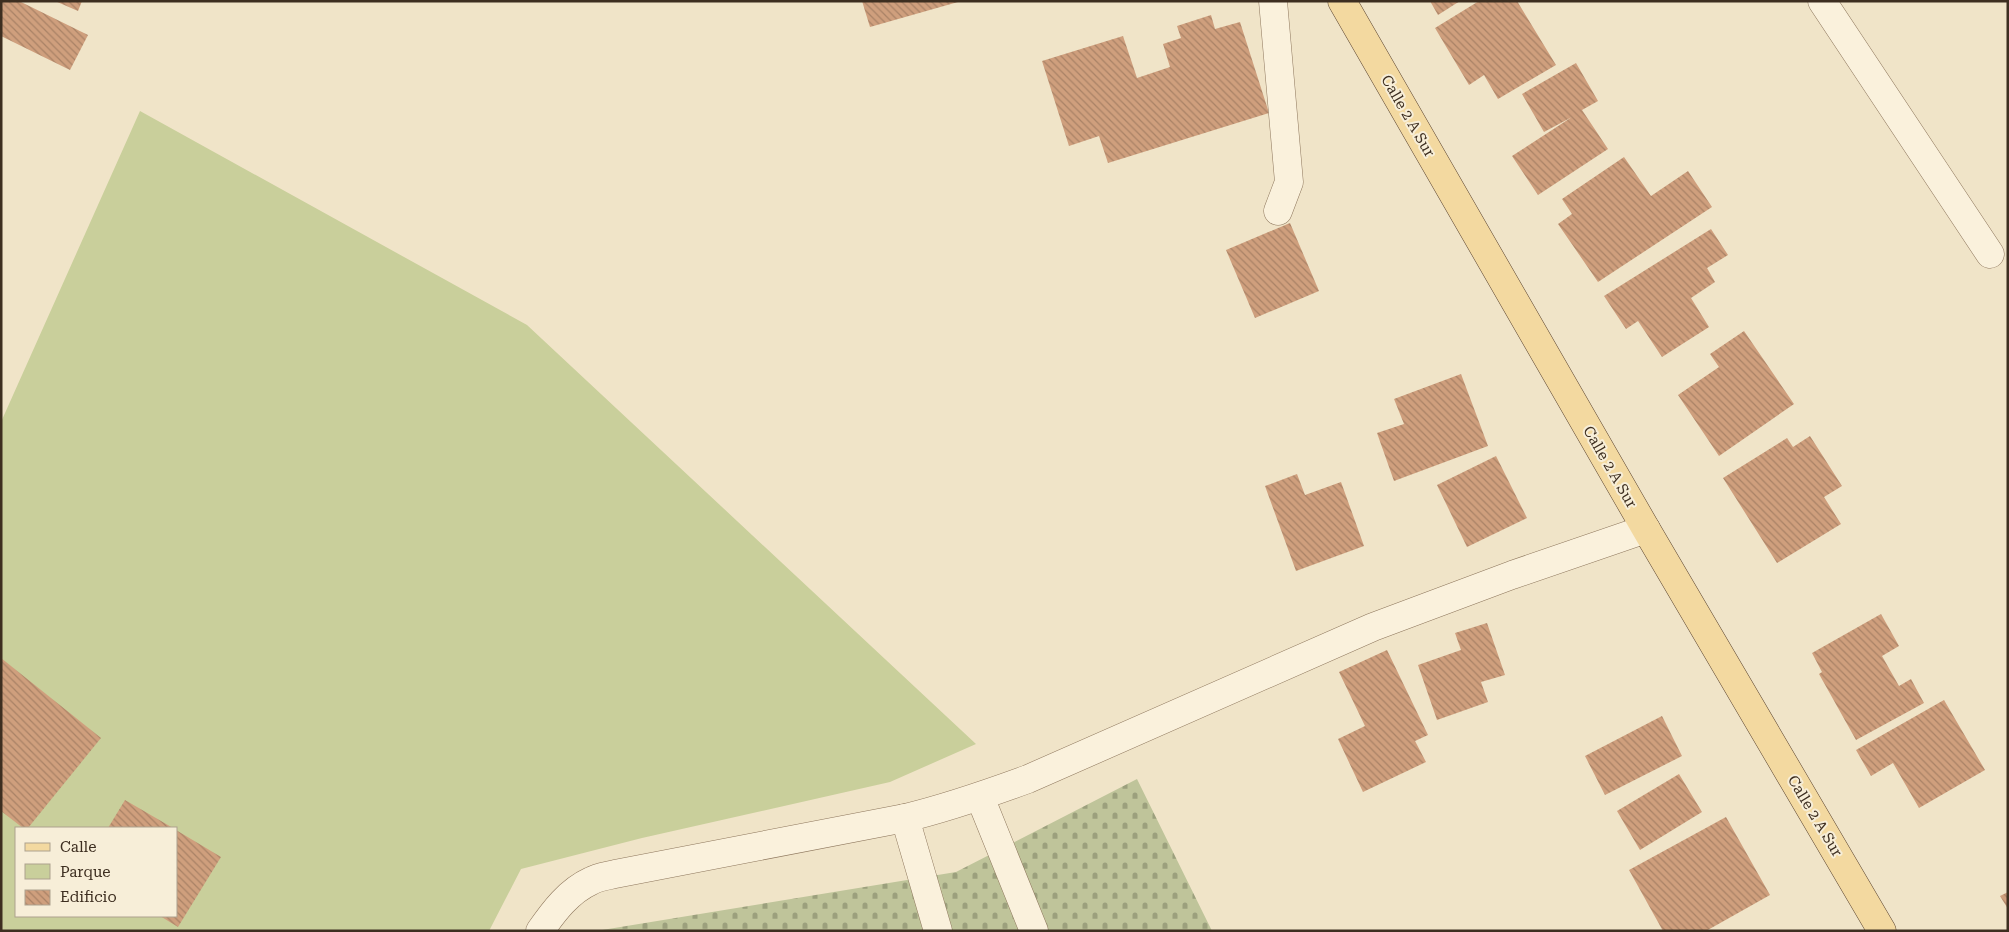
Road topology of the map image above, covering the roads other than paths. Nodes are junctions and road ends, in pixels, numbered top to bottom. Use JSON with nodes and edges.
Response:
{"nodes":[{"id":1,"x":1273,"y":1,"type":"edge"},
{"id":2,"x":1342,"y":1,"type":"edge"},
{"id":3,"x":1822,"y":1,"type":"edge"},
{"id":4,"x":1278,"y":211,"type":"dead end"},
{"id":5,"x":1990,"y":254,"type":"dead end"},
{"id":6,"x":1646,"y":529,"type":"junction"},
{"id":7,"x":980,"y":797,"type":"junction"},
{"id":8,"x":905,"y":818,"type":"junction"},
{"id":9,"x":540,"y":931,"type":"edge"},
{"id":10,"x":938,"y":931,"type":"edge"},
{"id":11,"x":1034,"y":931,"type":"edge"},
{"id":12,"x":1882,"y":931,"type":"edge"}],
"edges":[{"from":1,"to":4,"type":"street"},
{"from":2,"to":6,"type":"main road","name":"Calle 2 A Sur"},
{"from":3,"to":5,"type":"street"},
{"from":6,"to":7,"type":"street"},
{"from":6,"to":12,"type":"main road","name":"Calle 2 A Sur"},
{"from":7,"to":8,"type":"street"},
{"from":7,"to":11,"type":"street"},
{"from":8,"to":9,"type":"street"},
{"from":8,"to":10,"type":"street"}]}
